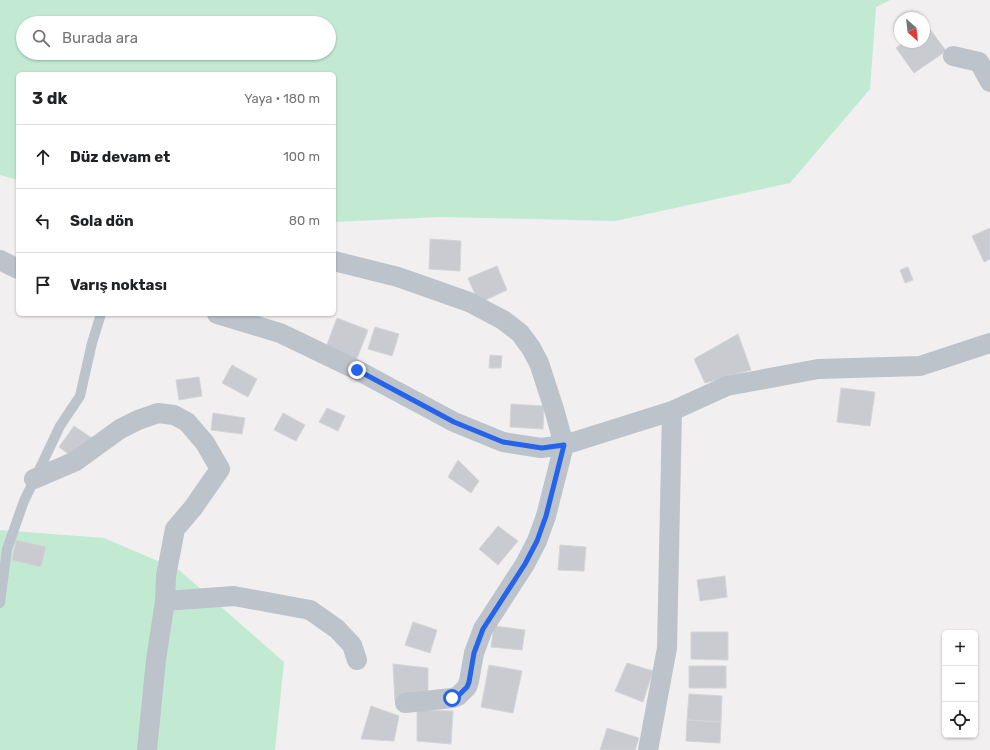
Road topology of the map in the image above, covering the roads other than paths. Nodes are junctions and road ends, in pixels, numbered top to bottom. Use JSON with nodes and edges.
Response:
{"nodes":[{"id":1,"x":953,"y":56,"type":"dead end"},
{"id":2,"x":990,"y":82,"type":"edge"},
{"id":3,"x":0,"y":260,"type":"edge"},
{"id":4,"x":336,"y":262,"type":"edge"},
{"id":5,"x":16,"y":268,"type":"edge"},
{"id":6,"x":101,"y":316,"type":"edge"},
{"id":7,"x":225,"y":316,"type":"edge"},
{"id":8,"x":990,"y":343,"type":"edge"},
{"id":9,"x":672,"y":411,"type":"junction"},
{"id":10,"x":564,"y":445,"type":"junction"},
{"id":11,"x":34,"y":479,"type":"junction"},
{"id":12,"x":165,"y":601,"type":"junction"},
{"id":13,"x":0,"y":603,"type":"edge"},
{"id":14,"x":357,"y":660,"type":"dead end"},
{"id":15,"x":404,"y":703,"type":"dead end"},
{"id":16,"x":147,"y":750,"type":"edge"},
{"id":17,"x":648,"y":750,"type":"edge"}],
"edges":[{"from":1,"to":2,"type":"street"},
{"from":3,"to":5,"type":"street"},
{"from":4,"to":10,"type":"street"},
{"from":6,"to":11,"type":"lane"},
{"from":7,"to":10,"type":"street"},
{"from":8,"to":9,"type":"street"},
{"from":9,"to":10,"type":"street"},
{"from":9,"to":17,"type":"street"},
{"from":10,"to":15,"type":"street"},
{"from":11,"to":12,"type":"street"},
{"from":11,"to":13,"type":"lane"},
{"from":12,"to":14,"type":"street"},
{"from":12,"to":16,"type":"street"}]}
